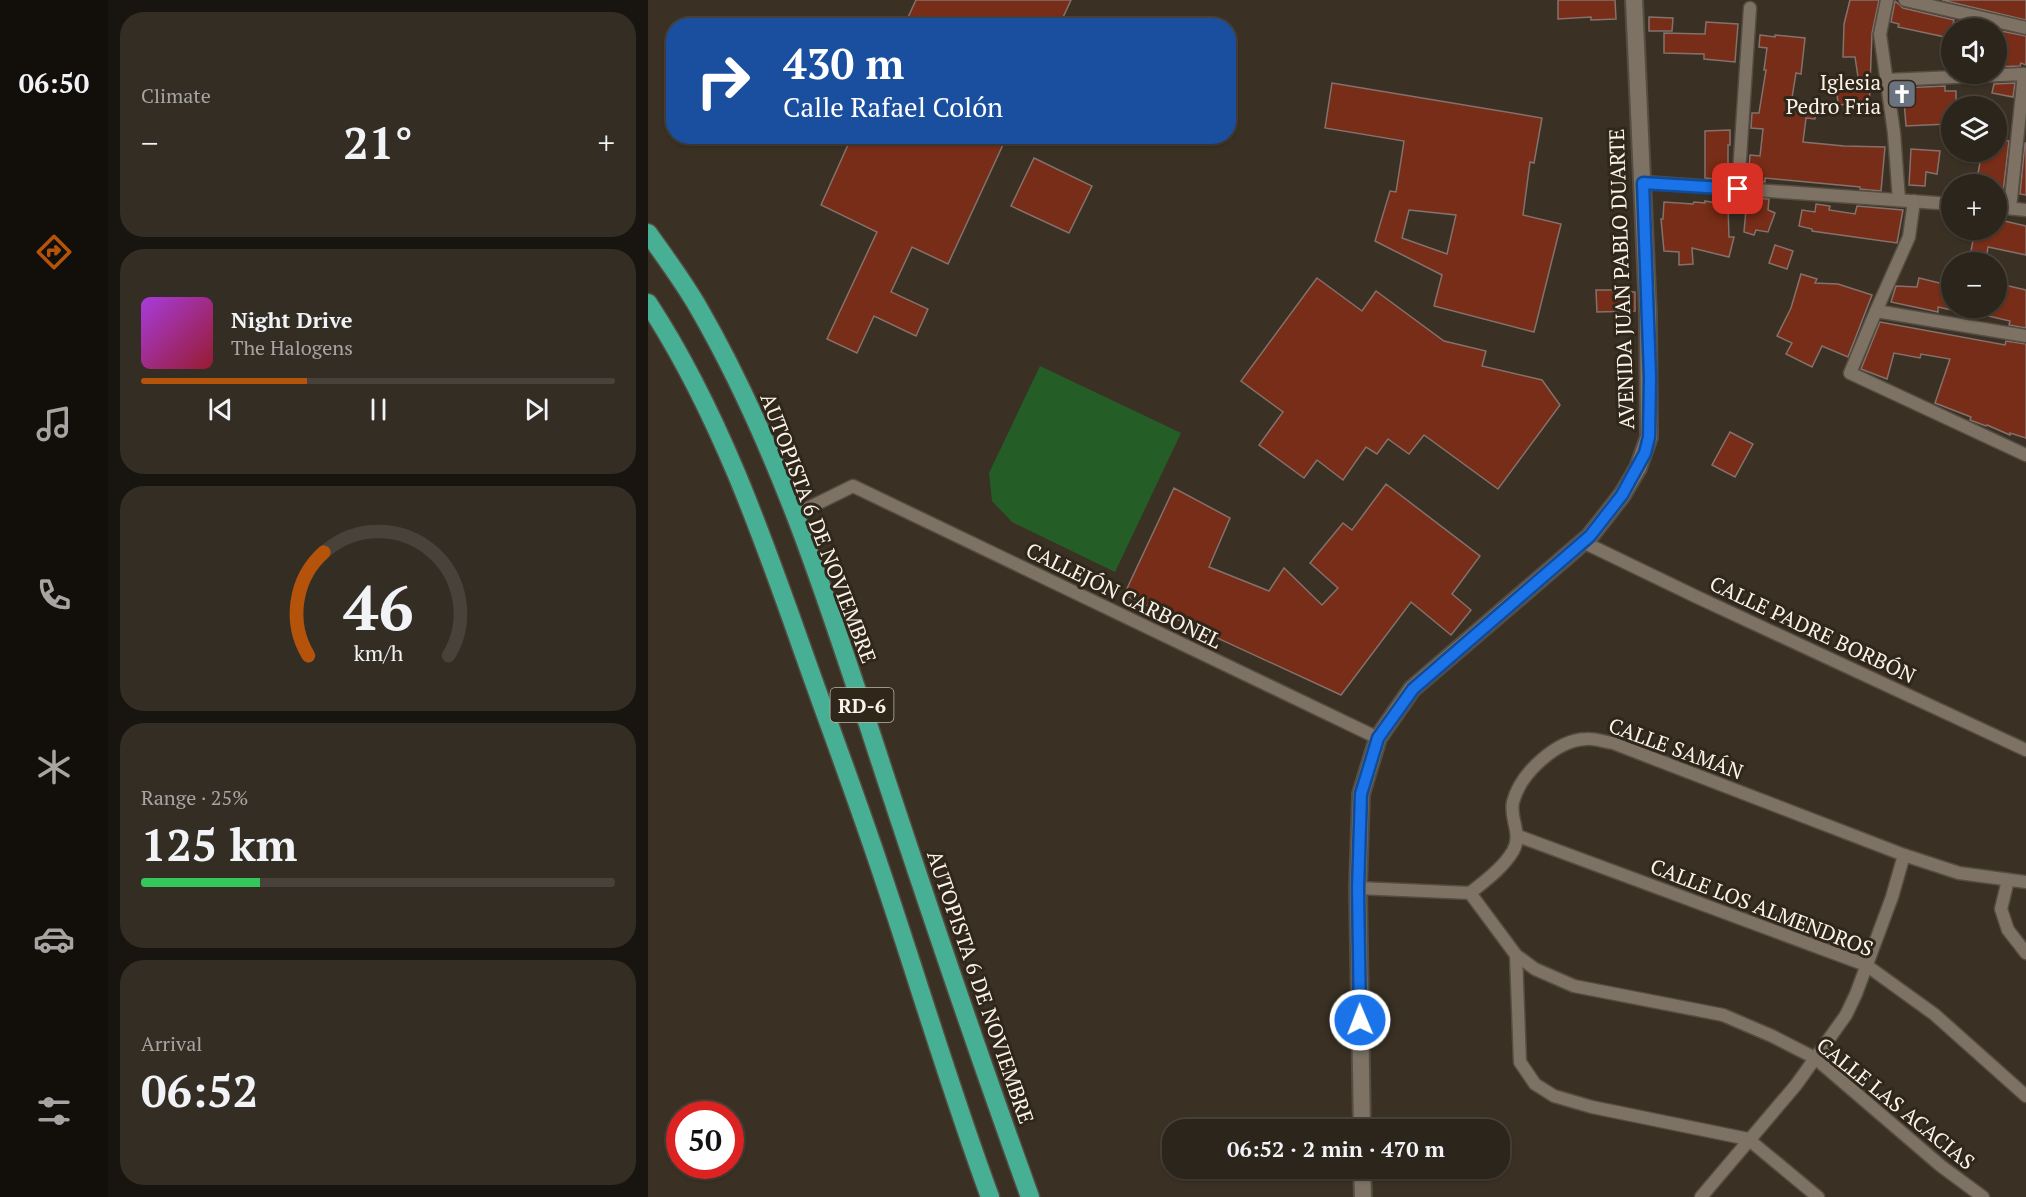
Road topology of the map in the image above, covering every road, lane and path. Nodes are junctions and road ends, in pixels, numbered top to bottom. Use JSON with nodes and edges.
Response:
{"nodes":[{"id":1,"x":1634,"y":0,"type":"edge"},
{"id":2,"x":1887,"y":0,"type":"edge"},
{"id":3,"x":1905,"y":0,"type":"edge"},
{"id":4,"x":1750,"y":8,"type":"dead end"},
{"id":5,"x":2026,"y":28,"type":"edge"},
{"id":6,"x":1886,"y":80,"type":"junction"},
{"id":7,"x":1643,"y":183,"type":"junction"},
{"id":8,"x":1738,"y":189,"type":"junction"},
{"id":9,"x":1899,"y":200,"type":"junction"},
{"id":10,"x":1914,"y":201,"type":"junction"},
{"id":11,"x":1941,"y":203,"type":"edge"},
{"id":12,"x":2007,"y":208,"type":"edge"},
{"id":13,"x":2010,"y":208,"type":"junction"},
{"id":14,"x":2026,"y":210,"type":"edge"},
{"id":15,"x":648,"y":233,"type":"edge"},
{"id":16,"x":648,"y":303,"type":"edge"},
{"id":17,"x":1876,"y":311,"type":"junction"},
{"id":18,"x":2026,"y":336,"type":"edge"},
{"id":19,"x":2026,"y":454,"type":"edge"},
{"id":20,"x":794,"y":515,"type":"junction"},
{"id":21,"x":1583,"y":542,"type":"junction"},
{"id":22,"x":1378,"y":738,"type":"junction"},
{"id":23,"x":2026,"y":750,"type":"edge"},
{"id":24,"x":1518,"y":836,"type":"junction"},
{"id":25,"x":1904,"y":855,"type":"junction"},
{"id":26,"x":2007,"y":880,"type":"junction"},
{"id":27,"x":2026,"y":882,"type":"edge"},
{"id":28,"x":1358,"y":888,"type":"junction"},
{"id":29,"x":1470,"y":893,"type":"junction"},
{"id":30,"x":2026,"y":953,"type":"edge"},
{"id":31,"x":1516,"y":955,"type":"junction"},
{"id":32,"x":1866,"y":965,"type":"junction"},
{"id":33,"x":1815,"y":1058,"type":"junction"},
{"id":34,"x":2026,"y":1096,"type":"edge"},
{"id":35,"x":1362,"y":1119,"type":"edge"},
{"id":36,"x":1748,"y":1139,"type":"junction"},
{"id":37,"x":1362,"y":1179,"type":"edge"},
{"id":38,"x":990,"y":1197,"type":"edge"},
{"id":39,"x":1030,"y":1197,"type":"edge"},
{"id":40,"x":1363,"y":1197,"type":"edge"},
{"id":41,"x":1701,"y":1197,"type":"edge"},
{"id":42,"x":1818,"y":1197,"type":"edge"},
{"id":43,"x":1983,"y":1197,"type":"edge"}],
"edges":[{"from":1,"to":7,"type":"main road","name":"AVENIDA JUAN PABLO DUARTE"},
{"from":2,"to":6,"type":"street"},
{"from":3,"to":5,"type":"street"},
{"from":4,"to":8,"type":"street"},
{"from":6,"to":9,"type":"street"},
{"from":6,"to":13,"type":"street"},
{"from":7,"to":8,"type":"street"},
{"from":7,"to":21,"type":"main road","name":"AVENIDA JUAN PABLO DUARTE"},
{"from":8,"to":9,"type":"street"},
{"from":9,"to":10,"type":"street"},
{"from":10,"to":11,"type":"street"},
{"from":10,"to":17,"type":"street"},
{"from":12,"to":13,"type":"street"},
{"from":13,"to":14,"type":"street"},
{"from":15,"to":20,"type":"highway","name":"AUTOPISTA 6 DE NOVIEMBRE","number":"RD-6"},
{"from":16,"to":38,"type":"highway","number":"RD-6"},
{"from":17,"to":18,"type":"street"},
{"from":17,"to":19,"type":"street"},
{"from":20,"to":22,"type":"street","name":"CALLEJÓN CARBONEL"},
{"from":20,"to":39,"type":"highway","name":"AUTOPISTA 6 DE NOVIEMBRE","number":"RD-6"},
{"from":21,"to":22,"type":"main road","name":"AVENIDA JUAN PABLO DUARTE"},
{"from":21,"to":23,"type":"street","name":"CALLE PADRE BORBÓN"},
{"from":22,"to":28,"type":"main road","name":"AVENIDA JUAN PABLO DUARTE"},
{"from":24,"to":25,"type":"street","name":"CALLE SAMÁN"},
{"from":24,"to":29,"type":"street"},
{"from":24,"to":32,"type":"street","name":"CALLE LOS ALMENDROS"},
{"from":25,"to":26,"type":"street","name":"CALLE SAMÁN"},
{"from":25,"to":32,"type":"street"},
{"from":26,"to":27,"type":"street","name":"CALLE SAMÁN"},
{"from":26,"to":30,"type":"street"},
{"from":28,"to":29,"type":"street"},
{"from":28,"to":35,"type":"main road","name":"AVENIDA JUAN PABLO DUARTE"},
{"from":29,"to":31,"type":"street","name":"CALLE LAS ACACIAS"},
{"from":31,"to":33,"type":"street","name":"CALLE LAS ACACIAS"},
{"from":31,"to":36,"type":"street"},
{"from":32,"to":33,"type":"street"},
{"from":32,"to":34,"type":"street","name":"CALLE LOS ALMENDROS"},
{"from":33,"to":36,"type":"street"},
{"from":33,"to":43,"type":"street","name":"CALLE LAS ACACIAS"},
{"from":36,"to":41,"type":"street"},
{"from":36,"to":42,"type":"street"},
{"from":37,"to":40,"type":"main road"}]}
